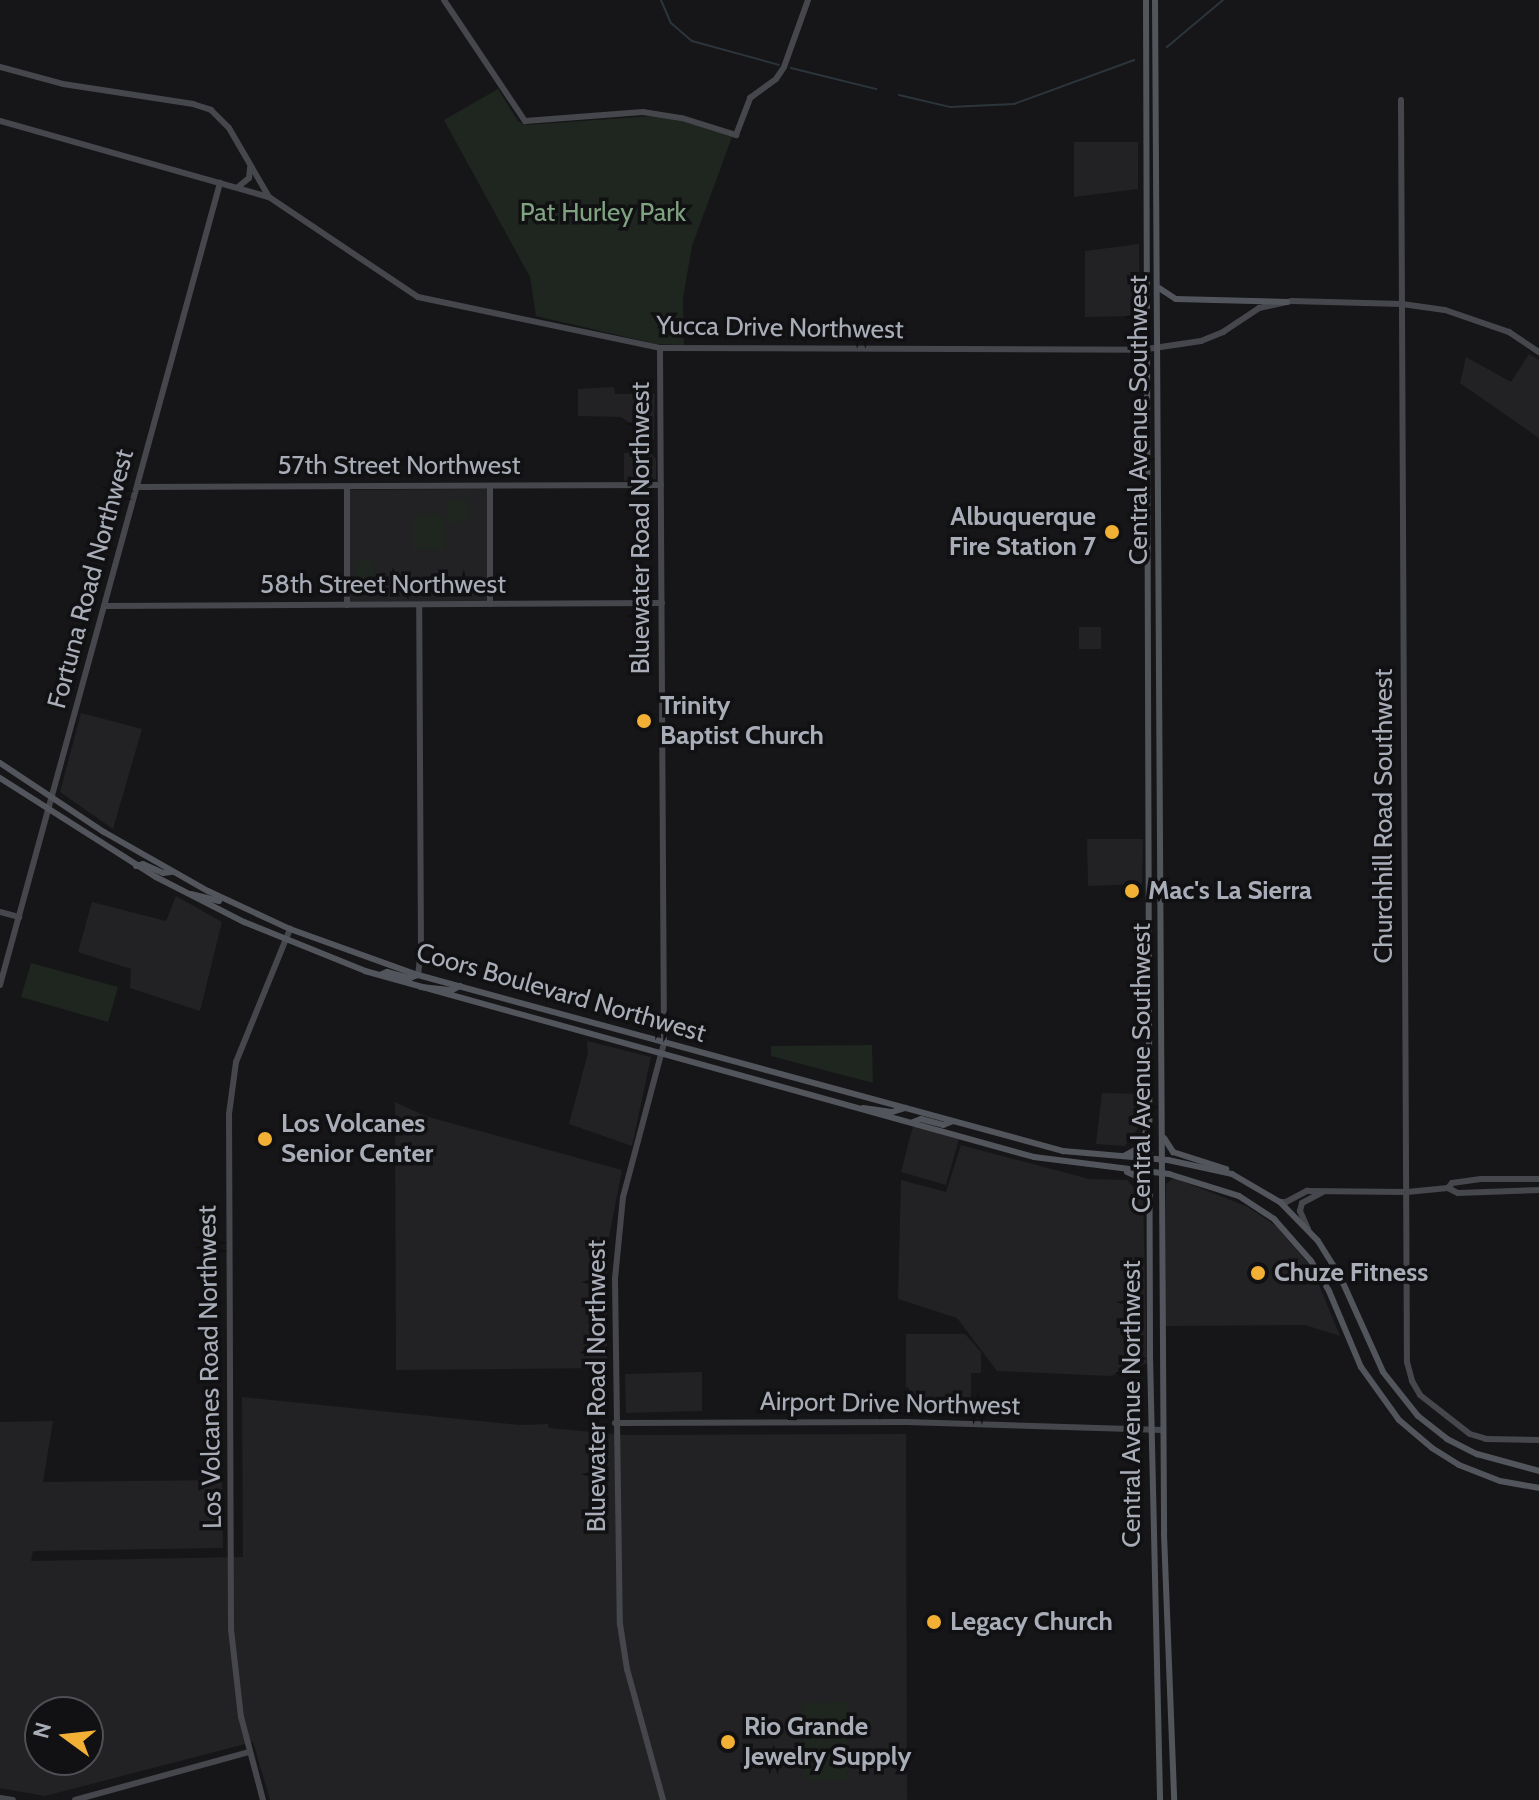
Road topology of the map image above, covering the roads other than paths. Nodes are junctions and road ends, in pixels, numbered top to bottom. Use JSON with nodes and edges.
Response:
{"nodes":[{"id":1,"x":444,"y":0,"type":"edge"},
{"id":2,"x":808,"y":0,"type":"edge"},
{"id":3,"x":1146,"y":0,"type":"edge"},
{"id":4,"x":1155,"y":0,"type":"edge"},
{"id":5,"x":0,"y":68,"type":"edge"},
{"id":6,"x":1401,"y":100,"type":"dead end"},
{"id":7,"x":0,"y":121,"type":"edge"},
{"id":8,"x":249,"y":164,"type":"junction"},
{"id":9,"x":220,"y":183,"type":"junction"},
{"id":10,"x":236,"y":187,"type":"junction"},
{"id":11,"x":269,"y":197,"type":"junction"},
{"id":12,"x":1159,"y":288,"type":"junction"},
{"id":13,"x":1287,"y":302,"type":"junction"},
{"id":14,"x":1402,"y":304,"type":"junction"},
{"id":15,"x":660,"y":348,"type":"junction"},
{"id":16,"x":1159,"y":348,"type":"junction"},
{"id":17,"x":1146,"y":350,"type":"junction"},
{"id":18,"x":1539,"y":352,"type":"edge"},
{"id":19,"x":661,"y":485,"type":"junction"},
{"id":20,"x":490,"y":486,"type":"junction"},
{"id":21,"x":137,"y":487,"type":"junction"},
{"id":22,"x":347,"y":487,"type":"junction"},
{"id":23,"x":662,"y":603,"type":"junction"},
{"id":24,"x":490,"y":604,"type":"junction"},
{"id":25,"x":347,"y":605,"type":"junction"},
{"id":26,"x":419,"y":605,"type":"junction"},
{"id":27,"x":104,"y":606,"type":"junction"},
{"id":28,"x":0,"y":763,"type":"edge"},
{"id":29,"x":0,"y":778,"type":"edge"},
{"id":30,"x":52,"y":797,"type":"junction"},
{"id":31,"x":49,"y":810,"type":"junction"},
{"id":32,"x":136,"y":866,"type":"junction"},
{"id":33,"x":171,"y":872,"type":"junction"},
{"id":34,"x":190,"y":894,"type":"junction"},
{"id":35,"x":230,"y":902,"type":"junction"},
{"id":36,"x":0,"y":912,"type":"edge"},
{"id":37,"x":19,"y":917,"type":"junction"},
{"id":38,"x":290,"y":929,"type":"junction"},
{"id":39,"x":286,"y":940,"type":"junction"},
{"id":40,"x":380,"y":975,"type":"junction"},
{"id":41,"x":418,"y":975,"type":"junction"},
{"id":42,"x":0,"y":985,"type":"edge"},
{"id":43,"x":460,"y":986,"type":"junction"},
{"id":44,"x":418,"y":988,"type":"junction"},
{"id":45,"x":664,"y":1043,"type":"junction"},
{"id":46,"x":661,"y":1054,"type":"junction"},
{"id":47,"x":905,"y":1108,"type":"junction"},
{"id":48,"x":859,"y":1109,"type":"junction"},
{"id":49,"x":1150,"y":1116,"type":"junction"},
{"id":50,"x":951,"y":1122,"type":"junction"},
{"id":51,"x":911,"y":1123,"type":"junction"},
{"id":52,"x":1163,"y":1136,"type":"junction"},
{"id":53,"x":1063,"y":1151,"type":"junction"},
{"id":54,"x":1117,"y":1158,"type":"junction"},
{"id":55,"x":1150,"y":1160,"type":"junction"},
{"id":56,"x":1163,"y":1160,"type":"junction"},
{"id":57,"x":1059,"y":1163,"type":"junction"},
{"id":58,"x":1124,"y":1170,"type":"junction"},
{"id":59,"x":1150,"y":1172,"type":"junction"},
{"id":60,"x":1163,"y":1173,"type":"junction"},
{"id":61,"x":1232,"y":1174,"type":"junction"},
{"id":62,"x":1539,"y":1179,"type":"edge"},
{"id":63,"x":1448,"y":1188,"type":"junction"},
{"id":64,"x":1539,"y":1190,"type":"edge"},
{"id":65,"x":1323,"y":1192,"type":"junction"},
{"id":66,"x":1407,"y":1192,"type":"junction"},
{"id":67,"x":1150,"y":1194,"type":"junction"},
{"id":68,"x":1280,"y":1202,"type":"junction"},
{"id":69,"x":1308,"y":1229,"type":"junction"},
{"id":70,"x":615,"y":1423,"type":"junction"},
{"id":71,"x":1151,"y":1429,"type":"junction"},
{"id":72,"x":1163,"y":1430,"type":"junction"},
{"id":73,"x":1447,"y":1439,"type":"junction"},
{"id":74,"x":1421,"y":1440,"type":"junction"},
{"id":75,"x":1539,"y":1440,"type":"edge"},
{"id":76,"x":1539,"y":1471,"type":"edge"},
{"id":77,"x":1152,"y":1477,"type":"junction"},
{"id":78,"x":1163,"y":1478,"type":"junction"},
{"id":79,"x":1539,"y":1488,"type":"edge"},
{"id":80,"x":249,"y":1752,"type":"junction"},
{"id":81,"x":0,"y":1798,"type":"edge"},
{"id":82,"x":13,"y":1800,"type":"edge"},
{"id":83,"x":75,"y":1800,"type":"edge"},
{"id":84,"x":263,"y":1800,"type":"edge"},
{"id":85,"x":663,"y":1800,"type":"edge"},
{"id":86,"x":1160,"y":1800,"type":"edge"},
{"id":87,"x":1174,"y":1800,"type":"edge"}],
"edges":[{"from":1,"to":2,"type":"street"},
{"from":3,"to":17,"type":"main road","name":"Central Avenue Northwest"},
{"from":4,"to":12,"type":"main road","name":"Central Avenue Southwest"},
{"from":5,"to":8,"type":"street"},
{"from":6,"to":14,"type":"street","name":"Churchhill Road Southwest"},
{"from":7,"to":9,"type":"street"},
{"from":8,"to":10,"type":"street"},
{"from":8,"to":11,"type":"street"},
{"from":9,"to":10,"type":"street"},
{"from":9,"to":21,"type":"street","name":"Fortuna Road Northwest"},
{"from":10,"to":11,"type":"street"},
{"from":11,"to":15,"type":"street","name":"Yucca Drive Northwest"},
{"from":12,"to":13,"type":"main road"},
{"from":12,"to":16,"type":"main road","name":"Central Avenue Southwest"},
{"from":13,"to":14,"type":"street","name":"Yucca Drive Northwest"},
{"from":13,"to":16,"type":"street","name":"Yucca Drive Northwest"},
{"from":14,"to":18,"type":"street","name":"Yucca Drive Northwest"},
{"from":14,"to":66,"type":"street","name":"Churchhill Road Southwest"},
{"from":15,"to":17,"type":"street","name":"Yucca Drive Northwest"},
{"from":15,"to":19,"type":"street","name":"Bluewater Road Northwest"},
{"from":16,"to":17,"type":"street","name":"Yucca Drive Northwest"},
{"from":16,"to":52,"type":"main road","name":"Central Avenue Southwest"},
{"from":17,"to":49,"type":"main road","name":"Central Avenue Northwest"},
{"from":19,"to":20,"type":"street","name":"57th Street Northwest"},
{"from":19,"to":23,"type":"street","name":"Bluewater Road Northwest"},
{"from":20,"to":22,"type":"street","name":"57th Street Northwest"},
{"from":20,"to":24,"type":"street"},
{"from":21,"to":22,"type":"street","name":"57th Street Northwest"},
{"from":21,"to":27,"type":"street","name":"Fortuna Road Northwest"},
{"from":22,"to":25,"type":"street"},
{"from":23,"to":24,"type":"street","name":"58th Street Northwest"},
{"from":23,"to":45,"type":"street","name":"Bluewater Road Northwest"},
{"from":24,"to":26,"type":"street","name":"58th Street Northwest"},
{"from":25,"to":26,"type":"street","name":"58th Street Northwest"},
{"from":25,"to":27,"type":"street","name":"58th Street Northwest"},
{"from":26,"to":41,"type":"street"},
{"from":27,"to":30,"type":"street","name":"Fortuna Road Northwest"},
{"from":28,"to":30,"type":"main road","name":"Coors Boulevard Northwest"},
{"from":29,"to":31,"type":"main road","name":"Coors Boulevard Northwest"},
{"from":30,"to":31,"type":"street","name":"Fortuna Road Northwest"},
{"from":30,"to":33,"type":"main road","name":"Coors Boulevard Northwest"},
{"from":31,"to":32,"type":"main road","name":"Coors Boulevard Northwest"},
{"from":31,"to":37,"type":"street","name":"Fortuna Road Northwest"},
{"from":32,"to":33,"type":"main road"},
{"from":32,"to":34,"type":"main road","name":"Coors Boulevard Northwest"},
{"from":33,"to":35,"type":"main road","name":"Coors Boulevard Northwest"},
{"from":34,"to":35,"type":"main road"},
{"from":34,"to":39,"type":"main road","name":"Coors Boulevard Northwest"},
{"from":35,"to":38,"type":"main road","name":"Coors Boulevard Northwest"},
{"from":36,"to":37,"type":"street"},
{"from":37,"to":42,"type":"street","name":"Fortuna Road Northwest"},
{"from":38,"to":39,"type":"street","name":"Los Volcanes Road Northwest"},
{"from":38,"to":41,"type":"main road","name":"Coors Boulevard Northwest"},
{"from":39,"to":40,"type":"main road","name":"Coors Boulevard Northwest"},
{"from":39,"to":80,"type":"street","name":"Los Volcanes Road Northwest"},
{"from":40,"to":41,"type":"main road"},
{"from":40,"to":44,"type":"main road","name":"Coors Boulevard Northwest"},
{"from":41,"to":43,"type":"main road","name":"Coors Boulevard Northwest"},
{"from":43,"to":44,"type":"main road"},
{"from":43,"to":45,"type":"main road","name":"Coors Boulevard Northwest"},
{"from":44,"to":46,"type":"main road","name":"Coors Boulevard Northwest"},
{"from":45,"to":46,"type":"street","name":"Bluewater Road Northwest"},
{"from":45,"to":47,"type":"main road","name":"Coors Boulevard Northwest"},
{"from":46,"to":48,"type":"main road","name":"Coors Boulevard Northwest"},
{"from":46,"to":70,"type":"street","name":"Bluewater Road Northwest"},
{"from":47,"to":48,"type":"main road"},
{"from":47,"to":50,"type":"main road","name":"Coors Boulevard Northwest"},
{"from":48,"to":51,"type":"main road","name":"Coors Boulevard Northwest"},
{"from":49,"to":54,"type":"main road"},
{"from":49,"to":55,"type":"main road","name":"Central Avenue Northwest"},
{"from":50,"to":51,"type":"main road"},
{"from":50,"to":53,"type":"main road","name":"Coors Boulevard Northwest"},
{"from":51,"to":57,"type":"main road","name":"Coors Boulevard Northwest"},
{"from":52,"to":56,"type":"main road","name":"Central Avenue Southwest"},
{"from":52,"to":61,"type":"main road"},
{"from":53,"to":54,"type":"main road","name":"Coors Boulevard Northwest"},
{"from":53,"to":57,"type":"main road"},
{"from":54,"to":55,"type":"main road","name":"Coors Boulevard Northwest"},
{"from":55,"to":56,"type":"main road","name":"Coors Boulevard Northwest"},
{"from":55,"to":59,"type":"main road","name":"Central Avenue Northwest"},
{"from":56,"to":60,"type":"main road","name":"Central Avenue Southwest"},
{"from":56,"to":61,"type":"main road","name":"Coors Boulevard Northwest"},
{"from":57,"to":58,"type":"main road","name":"Coors Boulevard Northwest"},
{"from":58,"to":59,"type":"main road","name":"Coors Boulevard Northwest"},
{"from":58,"to":67,"type":"main road"},
{"from":59,"to":60,"type":"main road","name":"Coors Boulevard Northwest"},
{"from":59,"to":67,"type":"main road","name":"Central Avenue Northwest"},
{"from":60,"to":72,"type":"main road","name":"Central Avenue Southwest"},
{"from":60,"to":74,"type":"main road","name":"Coors Boulevard Northwest"},
{"from":61,"to":68,"type":"main road"},
{"from":62,"to":63,"type":"street"},
{"from":63,"to":64,"type":"street"},
{"from":63,"to":66,"type":"street"},
{"from":65,"to":66,"type":"street"},
{"from":65,"to":68,"type":"street"},
{"from":65,"to":69,"type":"street"},
{"from":66,"to":75,"type":"street","name":"Churchhill Road Southwest"},
{"from":67,"to":71,"type":"main road","name":"Central Avenue Northwest"},
{"from":68,"to":69,"type":"main road"},
{"from":69,"to":73,"type":"main road"},
{"from":70,"to":71,"type":"street","name":"Airport Drive Northwest"},
{"from":70,"to":85,"type":"street","name":"Bluewater Road Northwest"},
{"from":71,"to":72,"type":"street","name":"Airport Drive Northwest"},
{"from":71,"to":77,"type":"main road","name":"Central Avenue Northwest"},
{"from":72,"to":78,"type":"main road","name":"Central Avenue Southwest"},
{"from":73,"to":74,"type":"main road"},
{"from":73,"to":76,"type":"main road"},
{"from":74,"to":79,"type":"main road","name":"Coors Boulevard Northwest"},
{"from":77,"to":78,"type":"main road"},
{"from":77,"to":86,"type":"main road","name":"Central Avenue Northwest"},
{"from":78,"to":87,"type":"main road","name":"Central Avenue Southwest"},
{"from":80,"to":83,"type":"street"},
{"from":80,"to":84,"type":"street","name":"Los Volcanes Road Northwest"},
{"from":81,"to":82,"type":"street"}]}
